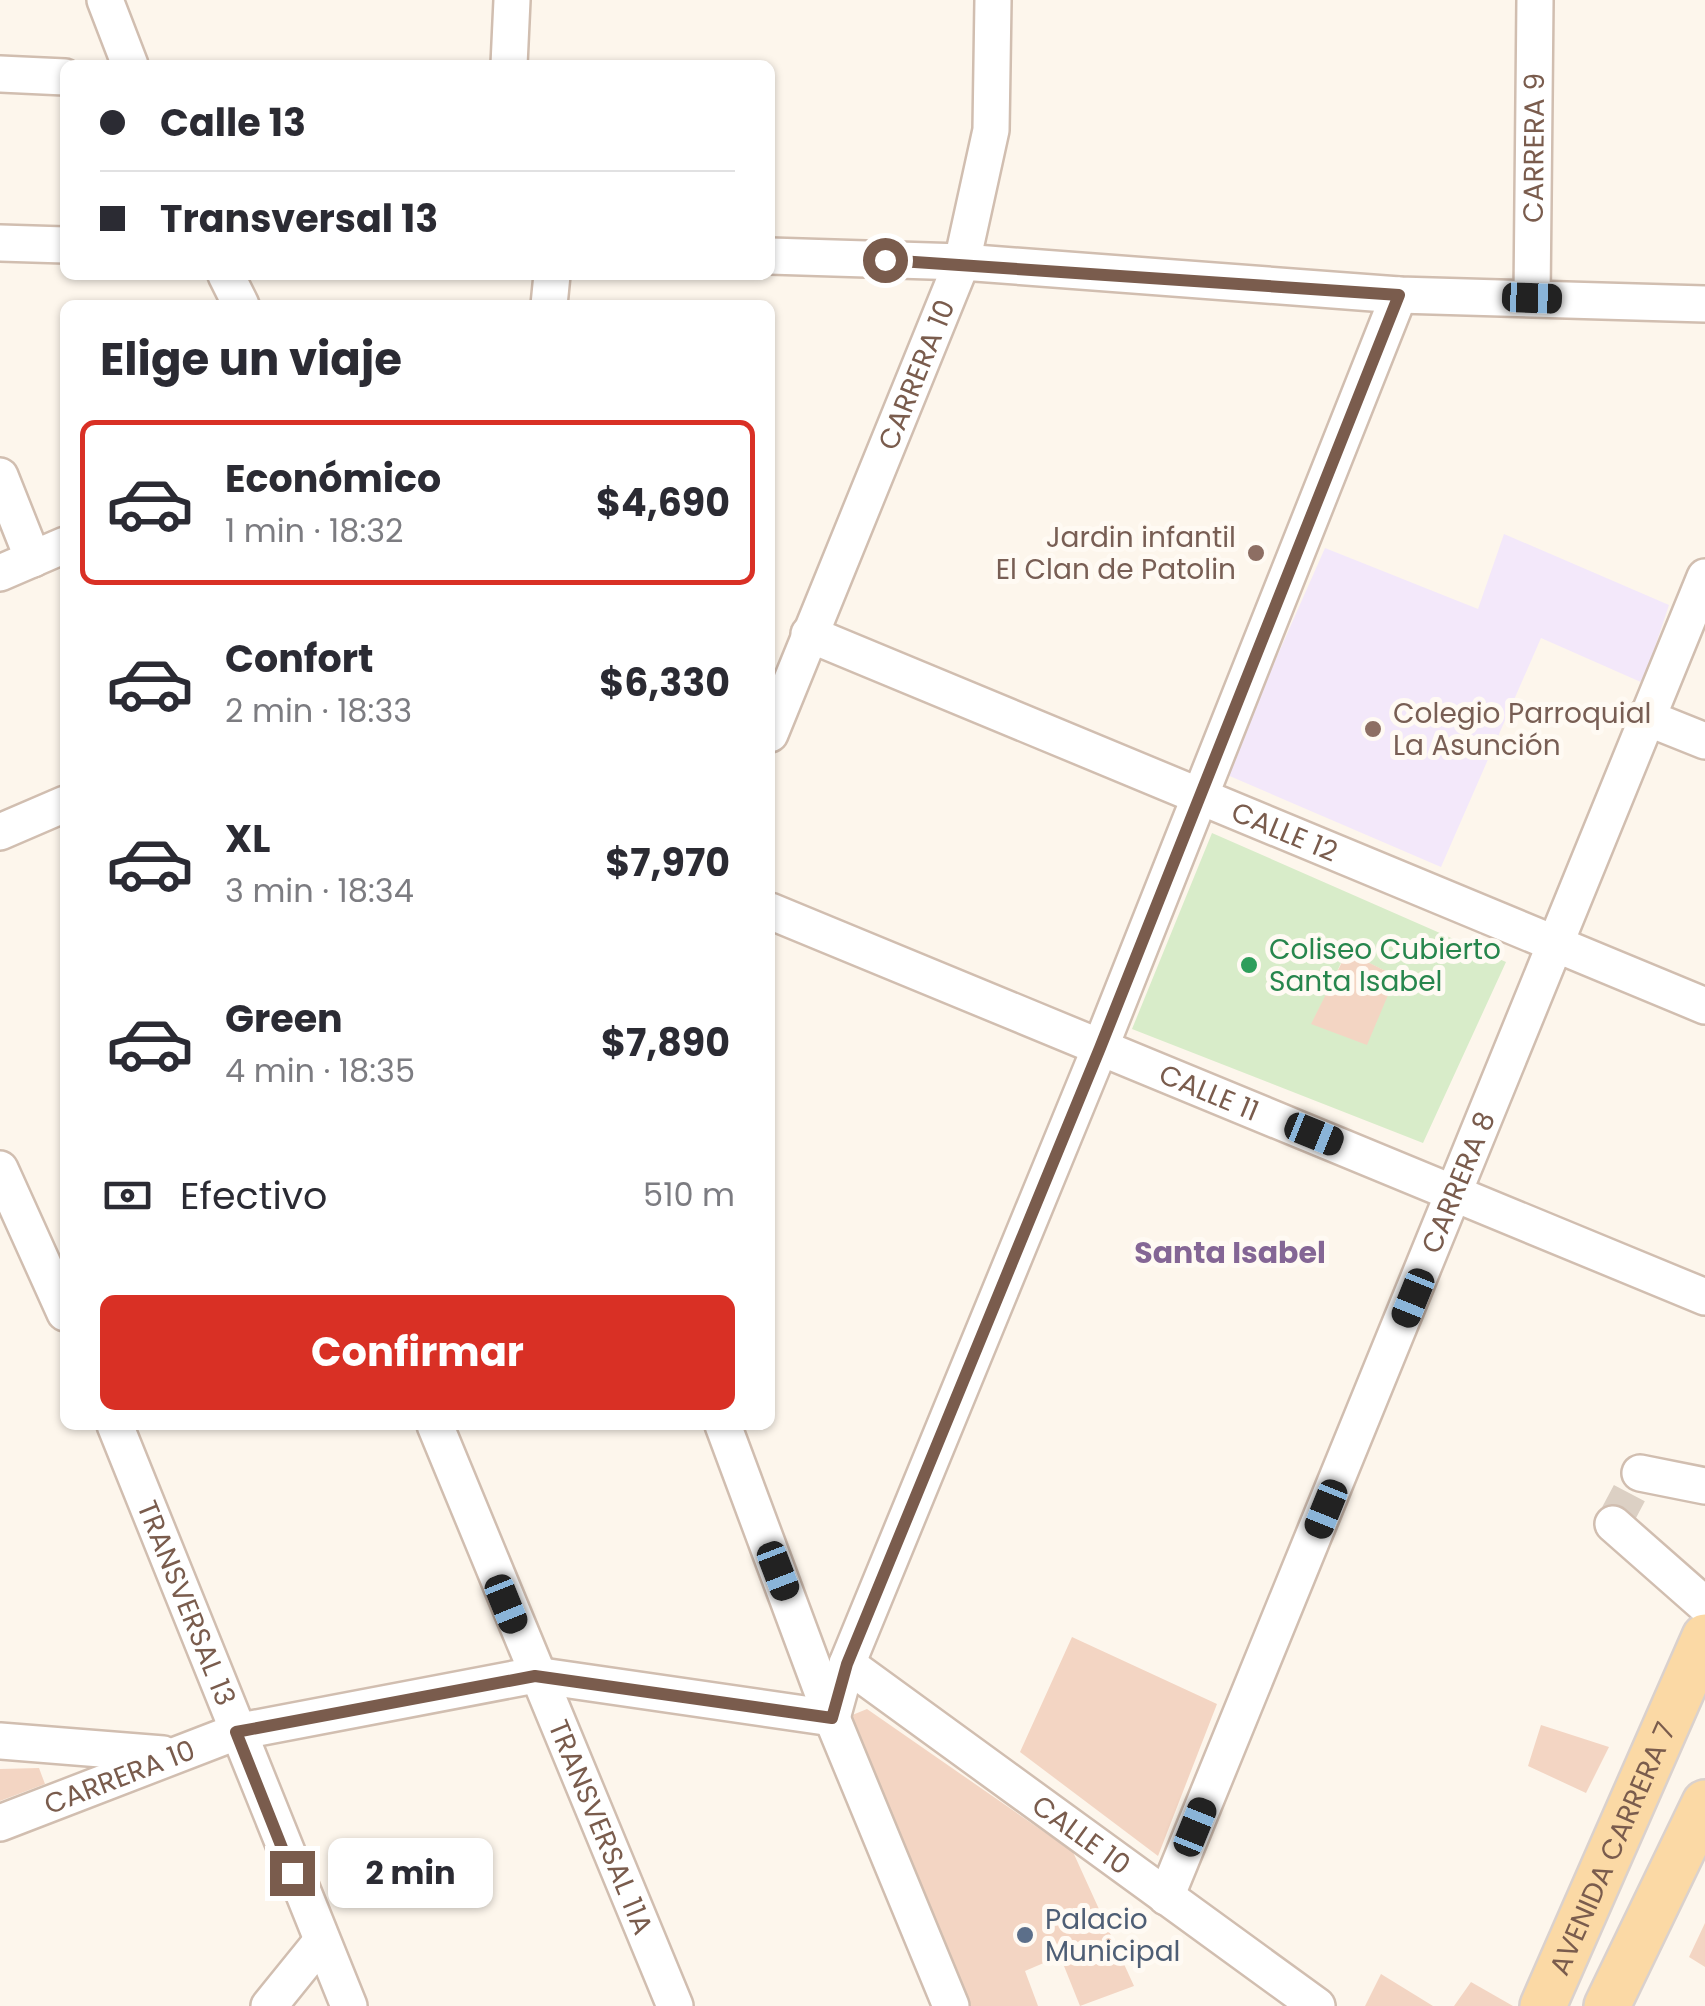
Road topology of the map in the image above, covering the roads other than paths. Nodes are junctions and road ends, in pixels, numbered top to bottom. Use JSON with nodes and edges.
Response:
{"nodes":[{"id":1,"x":106,"y":0,"type":"edge"},
{"id":2,"x":512,"y":0,"type":"edge"},
{"id":3,"x":993,"y":0,"type":"edge"},
{"id":4,"x":1535,"y":0,"type":"edge"},
{"id":5,"x":128,"y":60,"type":"edge"},
{"id":6,"x":509,"y":60,"type":"edge"},
{"id":7,"x":0,"y":74,"type":"edge"},
{"id":8,"x":60,"y":78,"type":"edge"},
{"id":9,"x":0,"y":243,"type":"edge"},
{"id":10,"x":60,"y":245,"type":"edge"},
{"id":11,"x":775,"y":256,"type":"edge"},
{"id":12,"x":962,"y":262,"type":"junction"},
{"id":13,"x":1399,"y":295,"type":"junction"},
{"id":14,"x":1532,"y":298,"type":"junction"},
{"id":15,"x":1705,"y":304,"type":"edge"},
{"id":16,"x":0,"y":476,"type":"edge"},
{"id":17,"x":49,"y":552,"type":"edge"},
{"id":18,"x":0,"y":572,"type":"edge"},
{"id":19,"x":1705,"y":577,"type":"edge"},
{"id":20,"x":809,"y":634,"type":"junction"},
{"id":21,"x":1645,"y":717,"type":"junction"},
{"id":22,"x":775,"y":721,"type":"edge"},
{"id":23,"x":1705,"y":741,"type":"edge"},
{"id":24,"x":1199,"y":796,"type":"junction"},
{"id":25,"x":60,"y":806,"type":"edge"},
{"id":26,"x":0,"y":832,"type":"edge"},
{"id":27,"x":775,"y":914,"type":"edge"},
{"id":28,"x":1556,"y":944,"type":"junction"},
{"id":29,"x":1705,"y":1006,"type":"edge"},
{"id":30,"x":1100,"y":1048,"type":"junction"},
{"id":31,"x":0,"y":1169,"type":"edge"},
{"id":32,"x":1456,"y":1192,"type":"junction"},
{"id":33,"x":1705,"y":1297,"type":"edge"},
{"id":34,"x":60,"y":1303,"type":"edge"},
{"id":35,"x":117,"y":1430,"type":"edge"},
{"id":36,"x":437,"y":1430,"type":"edge"},
{"id":37,"x":726,"y":1430,"type":"edge"},
{"id":38,"x":1640,"y":1474,"type":"dead end"},
{"id":39,"x":1705,"y":1486,"type":"edge"},
{"id":40,"x":1613,"y":1524,"type":"dead end"},
{"id":41,"x":1705,"y":1605,"type":"edge"},
{"id":42,"x":1705,"y":1637,"type":"edge"},
{"id":43,"x":847,"y":1664,"type":"junction"},
{"id":44,"x":535,"y":1676,"type":"junction"},
{"id":45,"x":832,"y":1718,"type":"junction"},
{"id":46,"x":236,"y":1732,"type":"junction"},
{"id":47,"x":0,"y":1741,"type":"edge"},
{"id":48,"x":169,"y":1755,"type":"junction"},
{"id":49,"x":1705,"y":1803,"type":"edge"},
{"id":50,"x":0,"y":1823,"type":"edge"},
{"id":51,"x":1166,"y":1897,"type":"junction"},
{"id":52,"x":320,"y":1943,"type":"junction"},
{"id":53,"x":269,"y":2006,"type":"edge"},
{"id":54,"x":349,"y":2006,"type":"edge"},
{"id":55,"x":675,"y":2006,"type":"edge"},
{"id":56,"x":951,"y":2006,"type":"edge"},
{"id":57,"x":1317,"y":2006,"type":"edge"},
{"id":58,"x":1543,"y":2006,"type":"edge"},
{"id":59,"x":1607,"y":2006,"type":"edge"}],
"edges":[{"from":1,"to":5,"type":"street"},
{"from":2,"to":6,"type":"street"},
{"from":3,"to":12,"type":"street","name":"CARRERA 10"},
{"from":4,"to":14,"type":"street","name":"CARRERA 9"},
{"from":7,"to":8,"type":"street"},
{"from":9,"to":10,"type":"street"},
{"from":11,"to":12,"type":"street"},
{"from":12,"to":13,"type":"street"},
{"from":12,"to":20,"type":"street","name":"CARRERA 10"},
{"from":13,"to":14,"type":"street"},
{"from":13,"to":24,"type":"street"},
{"from":14,"to":15,"type":"street"},
{"from":16,"to":17,"type":"street"},
{"from":17,"to":18,"type":"street"},
{"from":19,"to":21,"type":"street","name":"CARRERA 8"},
{"from":20,"to":22,"type":"street","name":"CARRERA 10"},
{"from":20,"to":24,"type":"street","name":"CALLE 12"},
{"from":21,"to":23,"type":"street"},
{"from":21,"to":28,"type":"street","name":"CARRERA 8"},
{"from":24,"to":28,"type":"street","name":"CALLE 12"},
{"from":24,"to":30,"type":"street"},
{"from":25,"to":26,"type":"street"},
{"from":27,"to":30,"type":"street","name":"CALLE 11"},
{"from":28,"to":29,"type":"street","name":"CALLE 12"},
{"from":28,"to":32,"type":"street","name":"CARRERA 8"},
{"from":30,"to":32,"type":"street","name":"CALLE 11"},
{"from":30,"to":43,"type":"street"},
{"from":31,"to":34,"type":"street"},
{"from":32,"to":33,"type":"street","name":"CALLE 11"},
{"from":32,"to":51,"type":"street","name":"CARRERA 8"},
{"from":35,"to":46,"type":"street","name":"TRANSVERSAL 13"},
{"from":36,"to":44,"type":"street","name":"TRANSVERSAL 11A"},
{"from":37,"to":45,"type":"street"},
{"from":38,"to":39,"type":"street"},
{"from":40,"to":41,"type":"street"},
{"from":42,"to":58,"type":"main road","name":"AVENIDA CARRERA 7"},
{"from":43,"to":45,"type":"street"},
{"from":43,"to":51,"type":"street","name":"CALLE 10"},
{"from":44,"to":45,"type":"street","name":"CARRERA 10"},
{"from":44,"to":46,"type":"street","name":"CARRERA 10"},
{"from":44,"to":55,"type":"street","name":"TRANSVERSAL 11A"},
{"from":45,"to":56,"type":"street"},
{"from":46,"to":48,"type":"street","name":"CARRERA 10"},
{"from":46,"to":52,"type":"street","name":"TRANSVERSAL 13"},
{"from":47,"to":48,"type":"street"},
{"from":48,"to":50,"type":"street","name":"CARRERA 10"},
{"from":49,"to":59,"type":"main road"},
{"from":51,"to":57,"type":"street","name":"CALLE 10"},
{"from":52,"to":53,"type":"street"},
{"from":52,"to":54,"type":"street","name":"TRANSVERSAL 13"}]}
